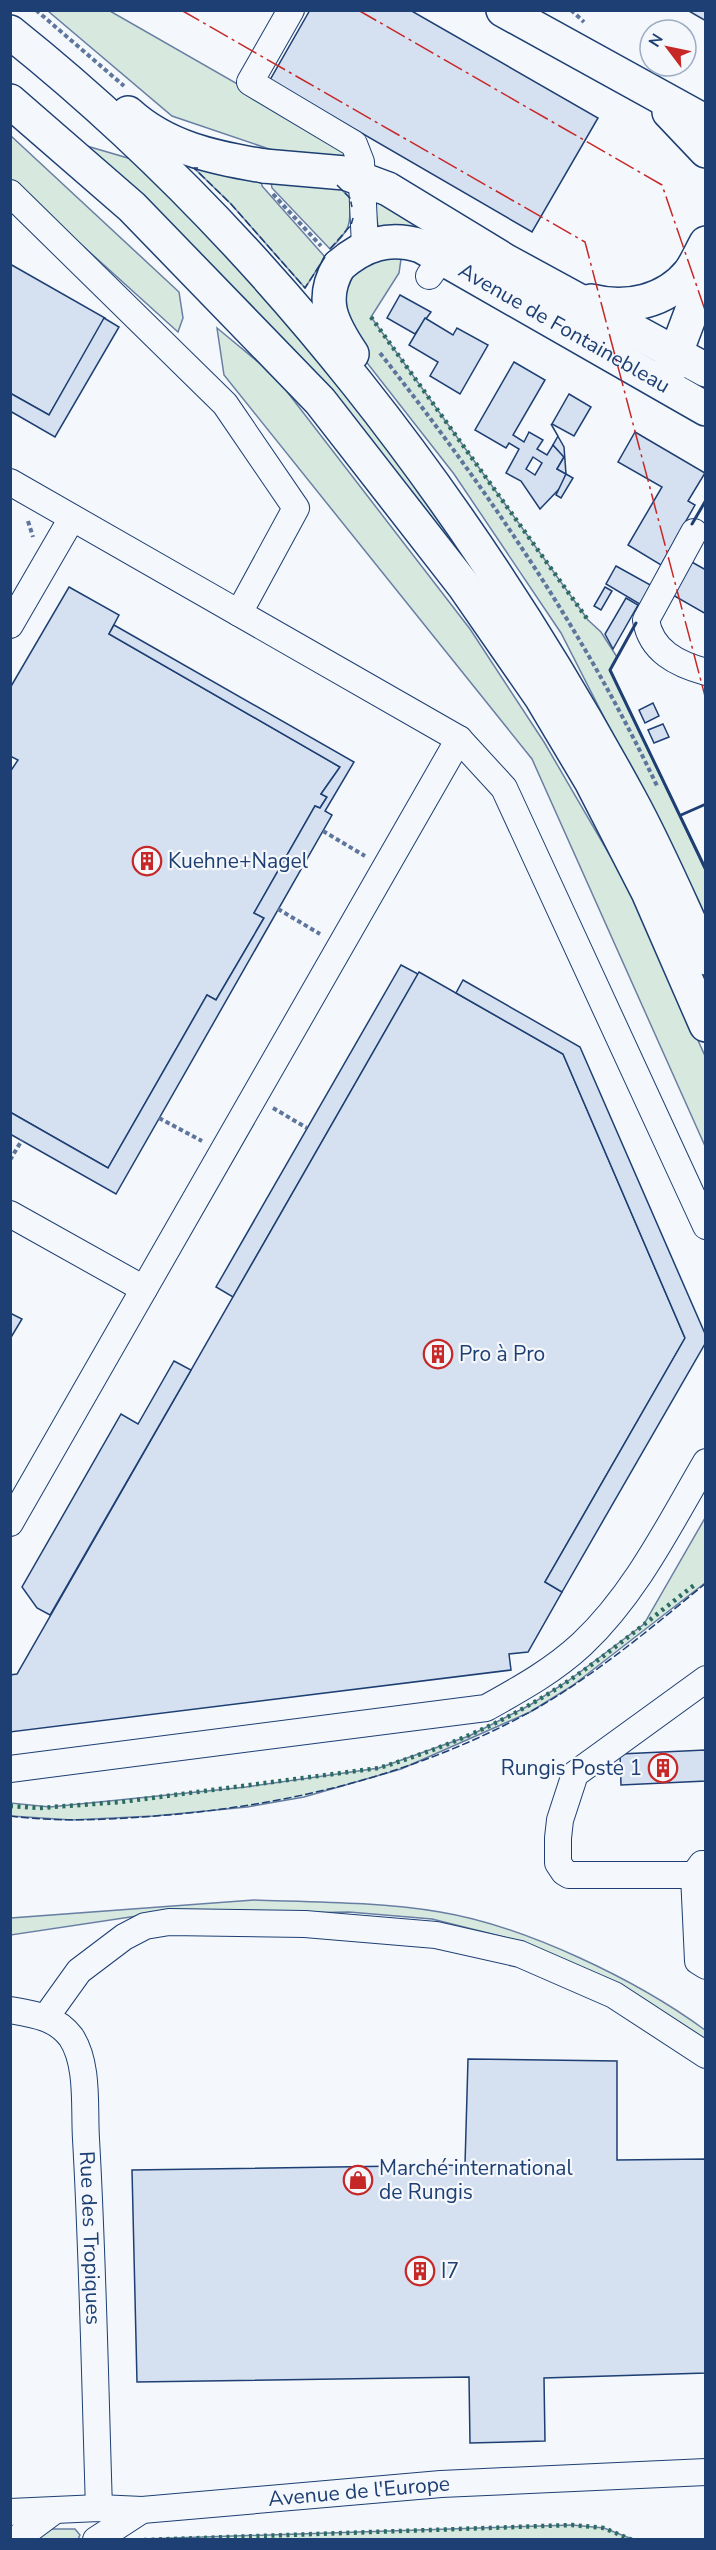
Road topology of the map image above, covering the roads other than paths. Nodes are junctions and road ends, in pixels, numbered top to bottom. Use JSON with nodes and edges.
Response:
{"nodes":[{"id":1,"x":291,"y":10,"type":"edge"},
{"id":2,"x":520,"y":15,"type":"edge"},
{"id":3,"x":10,"y":32,"type":"edge"},
{"id":4,"x":644,"y":88,"type":"junction"},
{"id":5,"x":81,"y":92,"type":"junction"},
{"id":6,"x":10,"y":101,"type":"edge"},
{"id":7,"x":705,"y":122,"type":"edge"},
{"id":8,"x":705,"y":151,"type":"edge"},
{"id":9,"x":362,"y":178,"type":"junction"},
{"id":10,"x":10,"y":193,"type":"edge"},
{"id":11,"x":705,"y":243,"type":"edge"},
{"id":12,"x":365,"y":246,"type":"junction"},
{"id":13,"x":431,"y":259,"type":"junction"},
{"id":14,"x":527,"y":272,"type":"junction"},
{"id":15,"x":705,"y":273,"type":"edge"},
{"id":16,"x":577,"y":298,"type":"junction"},
{"id":17,"x":676,"y":353,"type":"junction"},
{"id":18,"x":705,"y":370,"type":"edge"},
{"id":19,"x":353,"y":379,"type":"junction"},
{"id":20,"x":664,"y":384,"type":"junction"},
{"id":21,"x":705,"y":409,"type":"edge"},
{"id":22,"x":10,"y":482,"type":"edge"},
{"id":23,"x":72,"y":518,"type":"junction"},
{"id":24,"x":694,"y":532,"type":"dead end"},
{"id":25,"x":239,"y":613,"type":"junction"},
{"id":26,"x":10,"y":625,"type":"edge"},
{"id":27,"x":705,"y":672,"type":"edge"},
{"id":28,"x":459,"y":739,"type":"junction"},
{"id":29,"x":705,"y":958,"type":"edge"},
{"id":30,"x":705,"y":1025,"type":"edge"},
{"id":31,"x":10,"y":1214,"type":"edge"},
{"id":32,"x":705,"y":1226,"type":"edge"},
{"id":33,"x":144,"y":1289,"type":"junction"},
{"id":34,"x":705,"y":1462,"type":"edge"},
{"id":35,"x":10,"y":1522,"type":"edge"},
{"id":36,"x":705,"y":1679,"type":"edge"},
{"id":37,"x":10,"y":1769,"type":"edge"},
{"id":38,"x":700,"y":1870,"type":"edge"},
{"id":39,"x":705,"y":1966,"type":"edge"},
{"id":40,"x":10,"y":2010,"type":"edge"},
{"id":41,"x":46,"y":2017,"type":"junction"},
{"id":42,"x":705,"y":2055,"type":"edge"},
{"id":43,"x":705,"y":2472,"type":"edge"},
{"id":44,"x":99,"y":2508,"type":"junction"},
{"id":45,"x":142,"y":2510,"type":"junction"},
{"id":46,"x":54,"y":2511,"type":"junction"},
{"id":47,"x":10,"y":2512,"type":"edge"},
{"id":48,"x":15,"y":2540,"type":"edge"},
{"id":49,"x":96,"y":2540,"type":"edge"}],
"edges":[{"from":1,"to":9,"type":"lane"},
{"from":2,"to":4,"type":"main road"},
{"from":3,"to":5,"type":"main road"},
{"from":4,"to":7,"type":"main road"},
{"from":4,"to":8,"type":"main road"},
{"from":5,"to":9,"type":"main road"},
{"from":5,"to":19,"type":"main road"},
{"from":6,"to":30,"type":"main road"},
{"from":9,"to":12,"type":"lane"},
{"from":9,"to":14,"type":"main road"},
{"from":10,"to":25,"type":"lane"},
{"from":11,"to":16,"type":"main road"},
{"from":12,"to":13,"type":"main road","name":"Avenue de Fontainebleau"},
{"from":12,"to":19,"type":"main road"},
{"from":13,"to":14,"type":"lane"},
{"from":13,"to":20,"type":"main road","name":"Avenue de Fontainebleau"},
{"from":14,"to":16,"type":"main road"},
{"from":15,"to":17,"type":"main road"},
{"from":16,"to":17,"type":"main road"},
{"from":17,"to":18,"type":"main road"},
{"from":17,"to":20,"type":"main road"},
{"from":19,"to":29,"type":"main road"},
{"from":20,"to":21,"type":"main road","name":"Avenue de Fontainebleau"},
{"from":22,"to":23,"type":"lane"},
{"from":23,"to":25,"type":"lane"},
{"from":23,"to":26,"type":"lane"},
{"from":24,"to":27,"type":"lane"},
{"from":25,"to":28,"type":"lane"},
{"from":28,"to":32,"type":"lane"},
{"from":28,"to":33,"type":"lane"},
{"from":31,"to":33,"type":"lane"},
{"from":33,"to":35,"type":"lane"},
{"from":34,"to":37,"type":"lane"},
{"from":36,"to":38,"type":"lane"},
{"from":38,"to":39,"type":"lane"},
{"from":40,"to":41,"type":"lane","name":"Rue des Tropiques"},
{"from":41,"to":42,"type":"lane"},
{"from":41,"to":44,"type":"lane","name":"Rue des Tropiques"},
{"from":43,"to":45,"type":"lane","name":"Avenue de l'Europe"},
{"from":44,"to":45,"type":"lane","name":"Avenue de l'Europe"},
{"from":44,"to":46,"type":"lane","name":"Avenue de l'Europe"},
{"from":45,"to":49,"type":"lane"},
{"from":46,"to":47,"type":"lane","name":"Avenue de l'Europe"},
{"from":46,"to":48,"type":"lane"}]}
